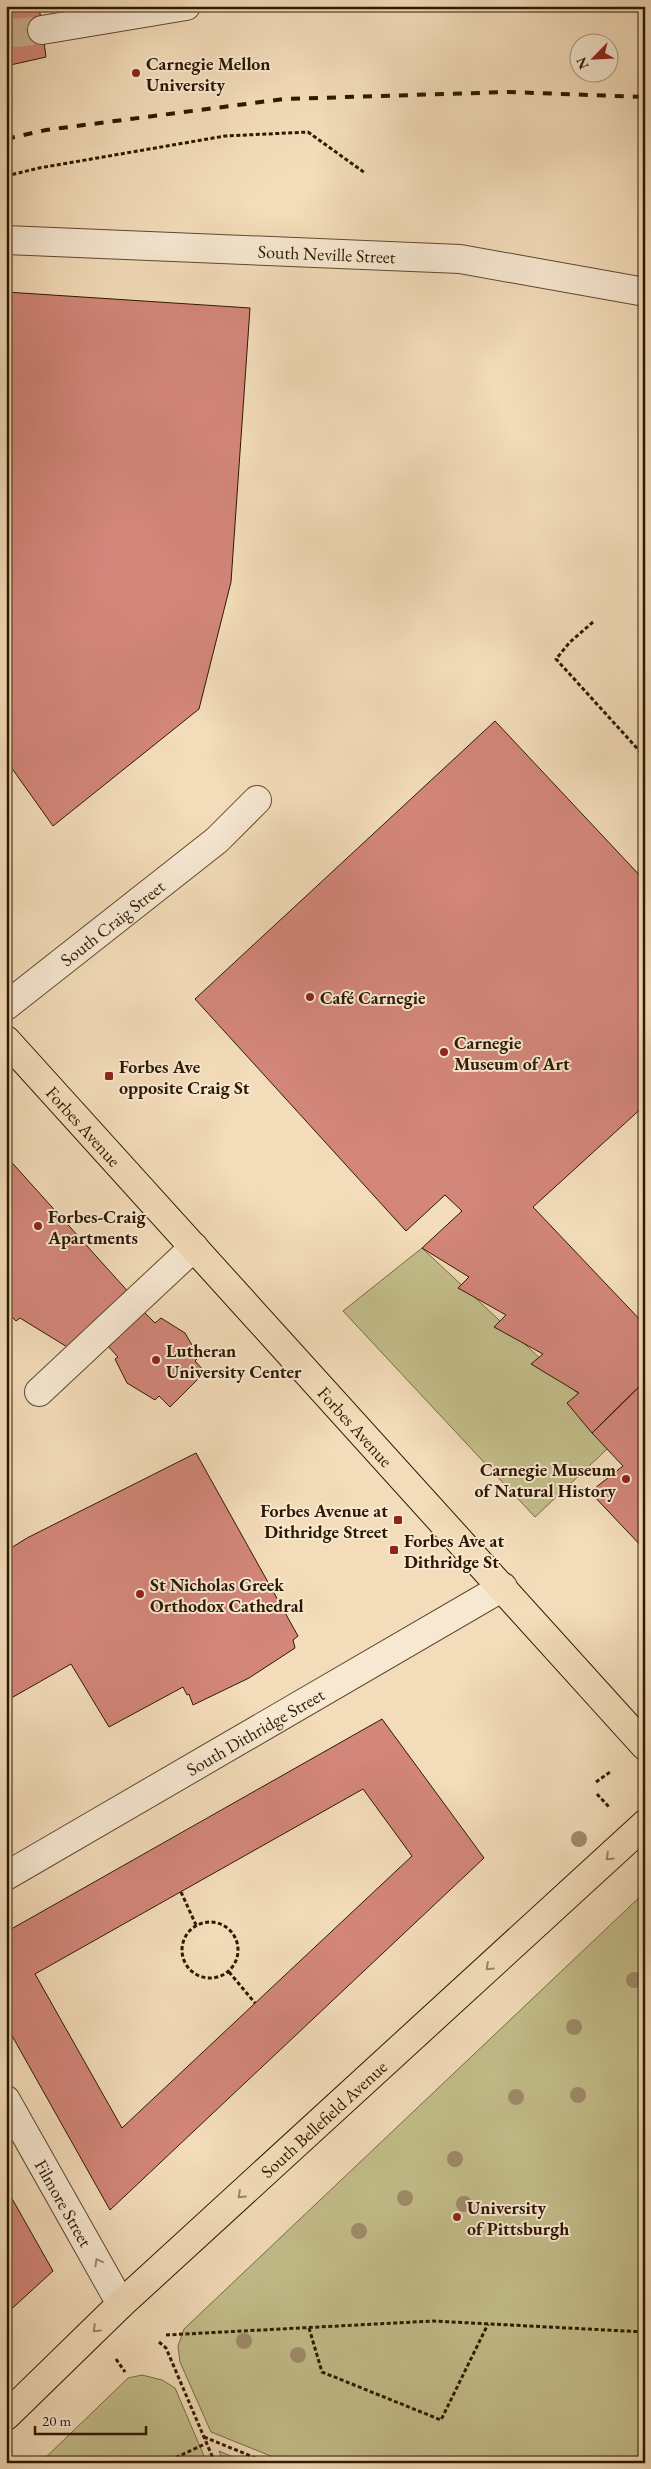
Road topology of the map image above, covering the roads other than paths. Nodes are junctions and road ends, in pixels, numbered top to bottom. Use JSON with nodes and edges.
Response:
{"nodes":[{"id":1,"x":186,"y":6,"type":"edge"},
{"id":2,"x":42,"y":30,"type":"tunnel mouth"},
{"id":3,"x":6,"y":240,"type":"edge"},
{"id":4,"x":645,"y":292,"type":"edge"},
{"id":5,"x":256,"y":800,"type":"dead end"},
{"id":6,"x":6,"y":1006,"type":"edge"},
{"id":7,"x":6,"y":1040,"type":"edge"},
{"id":8,"x":194,"y":1246,"type":"junction"},
{"id":9,"x":38,"y":1392,"type":"dead end"},
{"id":10,"x":503,"y":1587,"type":"junction"},
{"id":11,"x":645,"y":1746,"type":"edge"},
{"id":12,"x":645,"y":1824,"type":"edge"},
{"id":13,"x":6,"y":1876,"type":"edge"},
{"id":14,"x":6,"y":2100,"type":"edge"},
{"id":15,"x":121,"y":2304,"type":"junction"},
{"id":16,"x":6,"y":2416,"type":"edge"}],
"edges":[{"from":1,"to":2,"type":"street"},
{"from":3,"to":4,"type":"street","name":"South Neville Street"},
{"from":5,"to":6,"type":"street","name":"South Craig Street"},
{"from":7,"to":8,"type":"main road","name":"Forbes Avenue"},
{"from":8,"to":9,"type":"street"},
{"from":8,"to":10,"type":"main road","name":"Forbes Avenue"},
{"from":10,"to":11,"type":"main road","name":"Forbes Avenue"},
{"from":10,"to":13,"type":"street","name":"South Dithridge Street"},
{"from":12,"to":15,"type":"main road","name":"South Bellefield Avenue","one_way":true},
{"from":15,"to":14,"type":"street","name":"Filmore Street","one_way":true},
{"from":15,"to":16,"type":"main road","name":"South Bellefield Avenue","one_way":true}]}
